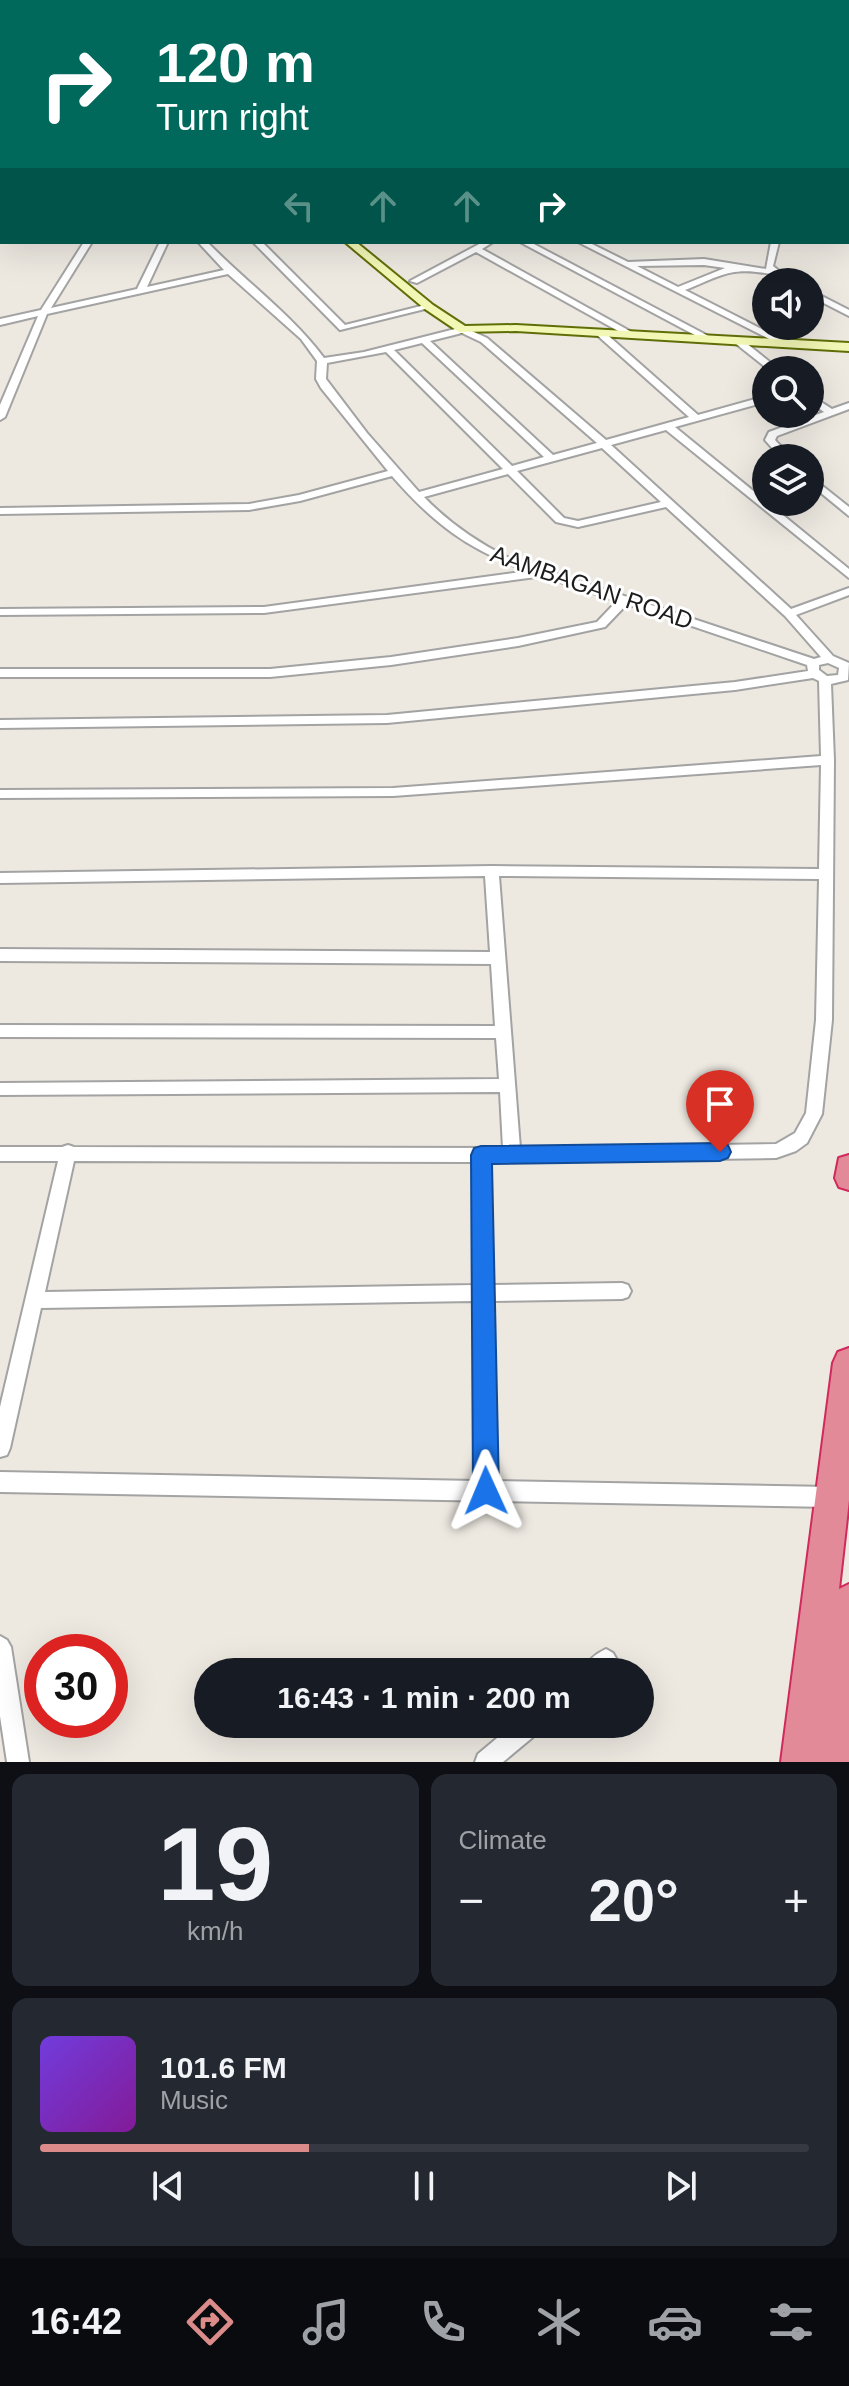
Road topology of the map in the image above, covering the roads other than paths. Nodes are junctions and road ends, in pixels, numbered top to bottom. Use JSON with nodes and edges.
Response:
{"nodes":[{"id":1,"x":87,"y":244,"type":"edge"},
{"id":2,"x":163,"y":244,"type":"edge"},
{"id":3,"x":204,"y":244,"type":"edge"},
{"id":4,"x":259,"y":244,"type":"edge"},
{"id":5,"x":352,"y":244,"type":"edge"},
{"id":6,"x":368,"y":244,"type":"edge"},
{"id":7,"x":486,"y":244,"type":"edge"},
{"id":8,"x":528,"y":244,"type":"edge"},
{"id":9,"x":586,"y":244,"type":"edge"},
{"id":10,"x":775,"y":244,"type":"edge"},
{"id":11,"x":477,"y":249,"type":"junction"},
{"id":12,"x":626,"y":264,"type":"junction"},
{"id":13,"x":732,"y":268,"type":"junction"},
{"id":14,"x":769,"y":268,"type":"edge"},
{"id":15,"x":752,"y":270,"type":"edge"},
{"id":16,"x":230,"y":271,"type":"junction"},
{"id":17,"x":414,"y":281,"type":"junction"},
{"id":18,"x":141,"y":290,"type":"junction"},
{"id":19,"x":677,"y":290,"type":"junction"},
{"id":20,"x":824,"y":300,"type":"edge"},
{"id":21,"x":429,"y":307,"type":"junction"},
{"id":22,"x":849,"y":313,"type":"edge"},
{"id":23,"x":43,"y":314,"type":"junction"},
{"id":24,"x":0,"y":322,"type":"edge"},
{"id":25,"x":463,"y":330,"type":"junction"},
{"id":26,"x":482,"y":333,"type":"junction"},
{"id":27,"x":600,"y":333,"type":"junction"},
{"id":28,"x":632,"y":335,"type":"junction"},
{"id":29,"x":423,"y":339,"type":"junction"},
{"id":30,"x":709,"y":339,"type":"junction"},
{"id":31,"x":738,"y":341,"type":"junction"},
{"id":32,"x":784,"y":343,"type":"junction"},
{"id":33,"x":849,"y":347,"type":"edge"},
{"id":34,"x":388,"y":349,"type":"junction"},
{"id":35,"x":757,"y":356,"type":"edge"},
{"id":36,"x":322,"y":361,"type":"junction"},
{"id":37,"x":752,"y":403,"type":"edge"},
{"id":38,"x":824,"y":405,"type":"edge"},
{"id":39,"x":848,"y":408,"type":"edge"},
{"id":40,"x":830,"y":412,"type":"junction"},
{"id":41,"x":0,"y":417,"type":"edge"},
{"id":42,"x":695,"y":417,"type":"junction"},
{"id":43,"x":667,"y":426,"type":"junction"},
{"id":44,"x":603,"y":443,"type":"junction"},
{"id":45,"x":772,"y":444,"type":"edge"},
{"id":46,"x":550,"y":458,"type":"junction"},
{"id":47,"x":511,"y":469,"type":"junction"},
{"id":48,"x":394,"y":472,"type":"junction"},
{"id":49,"x":824,"y":488,"type":"edge"},
{"id":50,"x":416,"y":496,"type":"junction"},
{"id":51,"x":843,"y":501,"type":"edge"},
{"id":52,"x":669,"y":503,"type":"junction"},
{"id":53,"x":0,"y":511,"type":"edge"},
{"id":54,"x":849,"y":513,"type":"edge"},
{"id":55,"x":547,"y":573,"type":"junction"},
{"id":56,"x":849,"y":575,"type":"edge"},
{"id":57,"x":849,"y":591,"type":"edge"},
{"id":58,"x":625,"y":599,"type":"junction"},
{"id":59,"x":0,"y":612,"type":"edge"},
{"id":60,"x":789,"y":614,"type":"junction"},
{"id":61,"x":839,"y":661,"type":"edge"},
{"id":62,"x":0,"y":673,"type":"edge"},
{"id":63,"x":821,"y":674,"type":"junction"},
{"id":64,"x":849,"y":688,"type":"edge"},
{"id":65,"x":0,"y":724,"type":"edge"},
{"id":66,"x":828,"y":760,"type":"junction"},
{"id":67,"x":0,"y":794,"type":"edge"},
{"id":68,"x":492,"y":871,"type":"junction"},
{"id":69,"x":827,"y":874,"type":"junction"},
{"id":70,"x":0,"y":878,"type":"edge"},
{"id":71,"x":0,"y":955,"type":"edge"},
{"id":72,"x":498,"y":958,"type":"junction"},
{"id":73,"x":0,"y":1031,"type":"edge"},
{"id":74,"x":502,"y":1032,"type":"junction"},
{"id":75,"x":506,"y":1085,"type":"junction"},
{"id":76,"x":0,"y":1089,"type":"edge"},
{"id":77,"x":68,"y":1152,"type":"junction"},
{"id":78,"x":0,"y":1154,"type":"edge"},
{"id":79,"x":481,"y":1155,"type":"junction"},
{"id":80,"x":512,"y":1155,"type":"junction"},
{"id":81,"x":849,"y":1167,"type":"edge"},
{"id":82,"x":849,"y":1178,"type":"edge"},
{"id":83,"x":622,"y":1291,"type":"dead end"},
{"id":84,"x":482,"y":1293,"type":"junction"},
{"id":85,"x":35,"y":1300,"type":"junction"},
{"id":86,"x":849,"y":1363,"type":"edge"},
{"id":87,"x":0,"y":1448,"type":"edge"},
{"id":88,"x":0,"y":1482,"type":"edge"},
{"id":89,"x":486,"y":1491,"type":"junction"},
{"id":90,"x":832,"y":1497,"type":"junction"},
{"id":91,"x":849,"y":1602,"type":"edge"},
{"id":92,"x":0,"y":1647,"type":"edge"},
{"id":93,"x":514,"y":1738,"type":"edge"},
{"id":94,"x":18,"y":1762,"type":"edge"},
{"id":95,"x":486,"y":1762,"type":"edge"},
{"id":96,"x":800,"y":1762,"type":"edge"},
{"id":97,"x":833,"y":1762,"type":"edge"}],
"edges":[{"from":1,"to":23,"type":"street"},
{"from":2,"to":18,"type":"street"},
{"from":3,"to":16,"type":"street"},
{"from":4,"to":21,"type":"street"},
{"from":5,"to":21,"type":"main road"},
{"from":6,"to":17,"type":"main road"},
{"from":7,"to":11,"type":"street"},
{"from":8,"to":30,"type":"street"},
{"from":9,"to":12,"type":"street"},
{"from":10,"to":14,"type":"street"},
{"from":11,"to":17,"type":"street"},
{"from":11,"to":28,"type":"street"},
{"from":12,"to":13,"type":"street"},
{"from":12,"to":19,"type":"street"},
{"from":13,"to":15,"type":"street"},
{"from":13,"to":19,"type":"street"},
{"from":16,"to":18,"type":"street"},
{"from":16,"to":36,"type":"street"},
{"from":17,"to":26,"type":"main road"},
{"from":18,"to":23,"type":"street"},
{"from":19,"to":32,"type":"street"},
{"from":20,"to":22,"type":"street"},
{"from":21,"to":25,"type":"main road"},
{"from":23,"to":24,"type":"street"},
{"from":23,"to":41,"type":"street"},
{"from":25,"to":26,"type":"main road"},
{"from":25,"to":29,"type":"street"},
{"from":26,"to":27,"type":"main road"},
{"from":26,"to":44,"type":"street"},
{"from":27,"to":28,"type":"main road"},
{"from":27,"to":42,"type":"street"},
{"from":28,"to":30,"type":"main road"},
{"from":29,"to":34,"type":"street"},
{"from":29,"to":46,"type":"street"},
{"from":30,"to":31,"type":"main road"},
{"from":31,"to":32,"type":"main road"},
{"from":31,"to":35,"type":"street"},
{"from":32,"to":33,"type":"main road"},
{"from":34,"to":36,"type":"street"},
{"from":34,"to":47,"type":"street"},
{"from":36,"to":48,"type":"street","name":"AAMBAGAN ROAD"},
{"from":37,"to":42,"type":"street"},
{"from":38,"to":40,"type":"street"},
{"from":39,"to":40,"type":"street"},
{"from":40,"to":45,"type":"street"},
{"from":42,"to":43,"type":"street"},
{"from":43,"to":44,"type":"street"},
{"from":43,"to":56,"type":"street"},
{"from":44,"to":46,"type":"street"},
{"from":44,"to":52,"type":"street"},
{"from":46,"to":47,"type":"street"},
{"from":47,"to":50,"type":"street"},
{"from":47,"to":52,"type":"street"},
{"from":48,"to":50,"type":"street","name":"AAMBAGAN ROAD"},
{"from":48,"to":53,"type":"street"},
{"from":49,"to":51,"type":"street"},
{"from":50,"to":55,"type":"street","name":"AAMBAGAN ROAD"},
{"from":51,"to":54,"type":"street"},
{"from":52,"to":60,"type":"street"},
{"from":55,"to":58,"type":"street","name":"AAMBAGAN ROAD"},
{"from":55,"to":59,"type":"street"},
{"from":57,"to":60,"type":"street"},
{"from":58,"to":62,"type":"street"},
{"from":58,"to":63,"type":"street","name":"AAMBAGAN ROAD"},
{"from":60,"to":61,"type":"street"},
{"from":61,"to":63,"type":"street"},
{"from":61,"to":63,"type":"street"},
{"from":63,"to":64,"type":"street","name":"AAMBAGAN ROAD"},
{"from":63,"to":65,"type":"street"},
{"from":63,"to":66,"type":"street"},
{"from":66,"to":67,"type":"street"},
{"from":66,"to":69,"type":"street"},
{"from":68,"to":69,"type":"street"},
{"from":68,"to":70,"type":"street"},
{"from":68,"to":72,"type":"street"},
{"from":69,"to":80,"type":"street"},
{"from":71,"to":72,"type":"street"},
{"from":72,"to":74,"type":"street"},
{"from":73,"to":74,"type":"street"},
{"from":74,"to":75,"type":"street"},
{"from":75,"to":76,"type":"street"},
{"from":75,"to":80,"type":"street"},
{"from":77,"to":78,"type":"street"},
{"from":77,"to":79,"type":"street"},
{"from":77,"to":85,"type":"street"},
{"from":79,"to":80,"type":"street"},
{"from":79,"to":84,"type":"street"},
{"from":81,"to":82,"type":"highway"},
{"from":83,"to":84,"type":"street"},
{"from":84,"to":85,"type":"street"},
{"from":84,"to":89,"type":"street"},
{"from":85,"to":87,"type":"street"},
{"from":86,"to":90,"type":"highway"},
{"from":88,"to":89,"type":"street"},
{"from":89,"to":90,"type":"street"},
{"from":90,"to":96,"type":"highway"},
{"from":91,"to":97,"type":"highway"},
{"from":92,"to":94,"type":"street"},
{"from":93,"to":95,"type":"street"}]}
